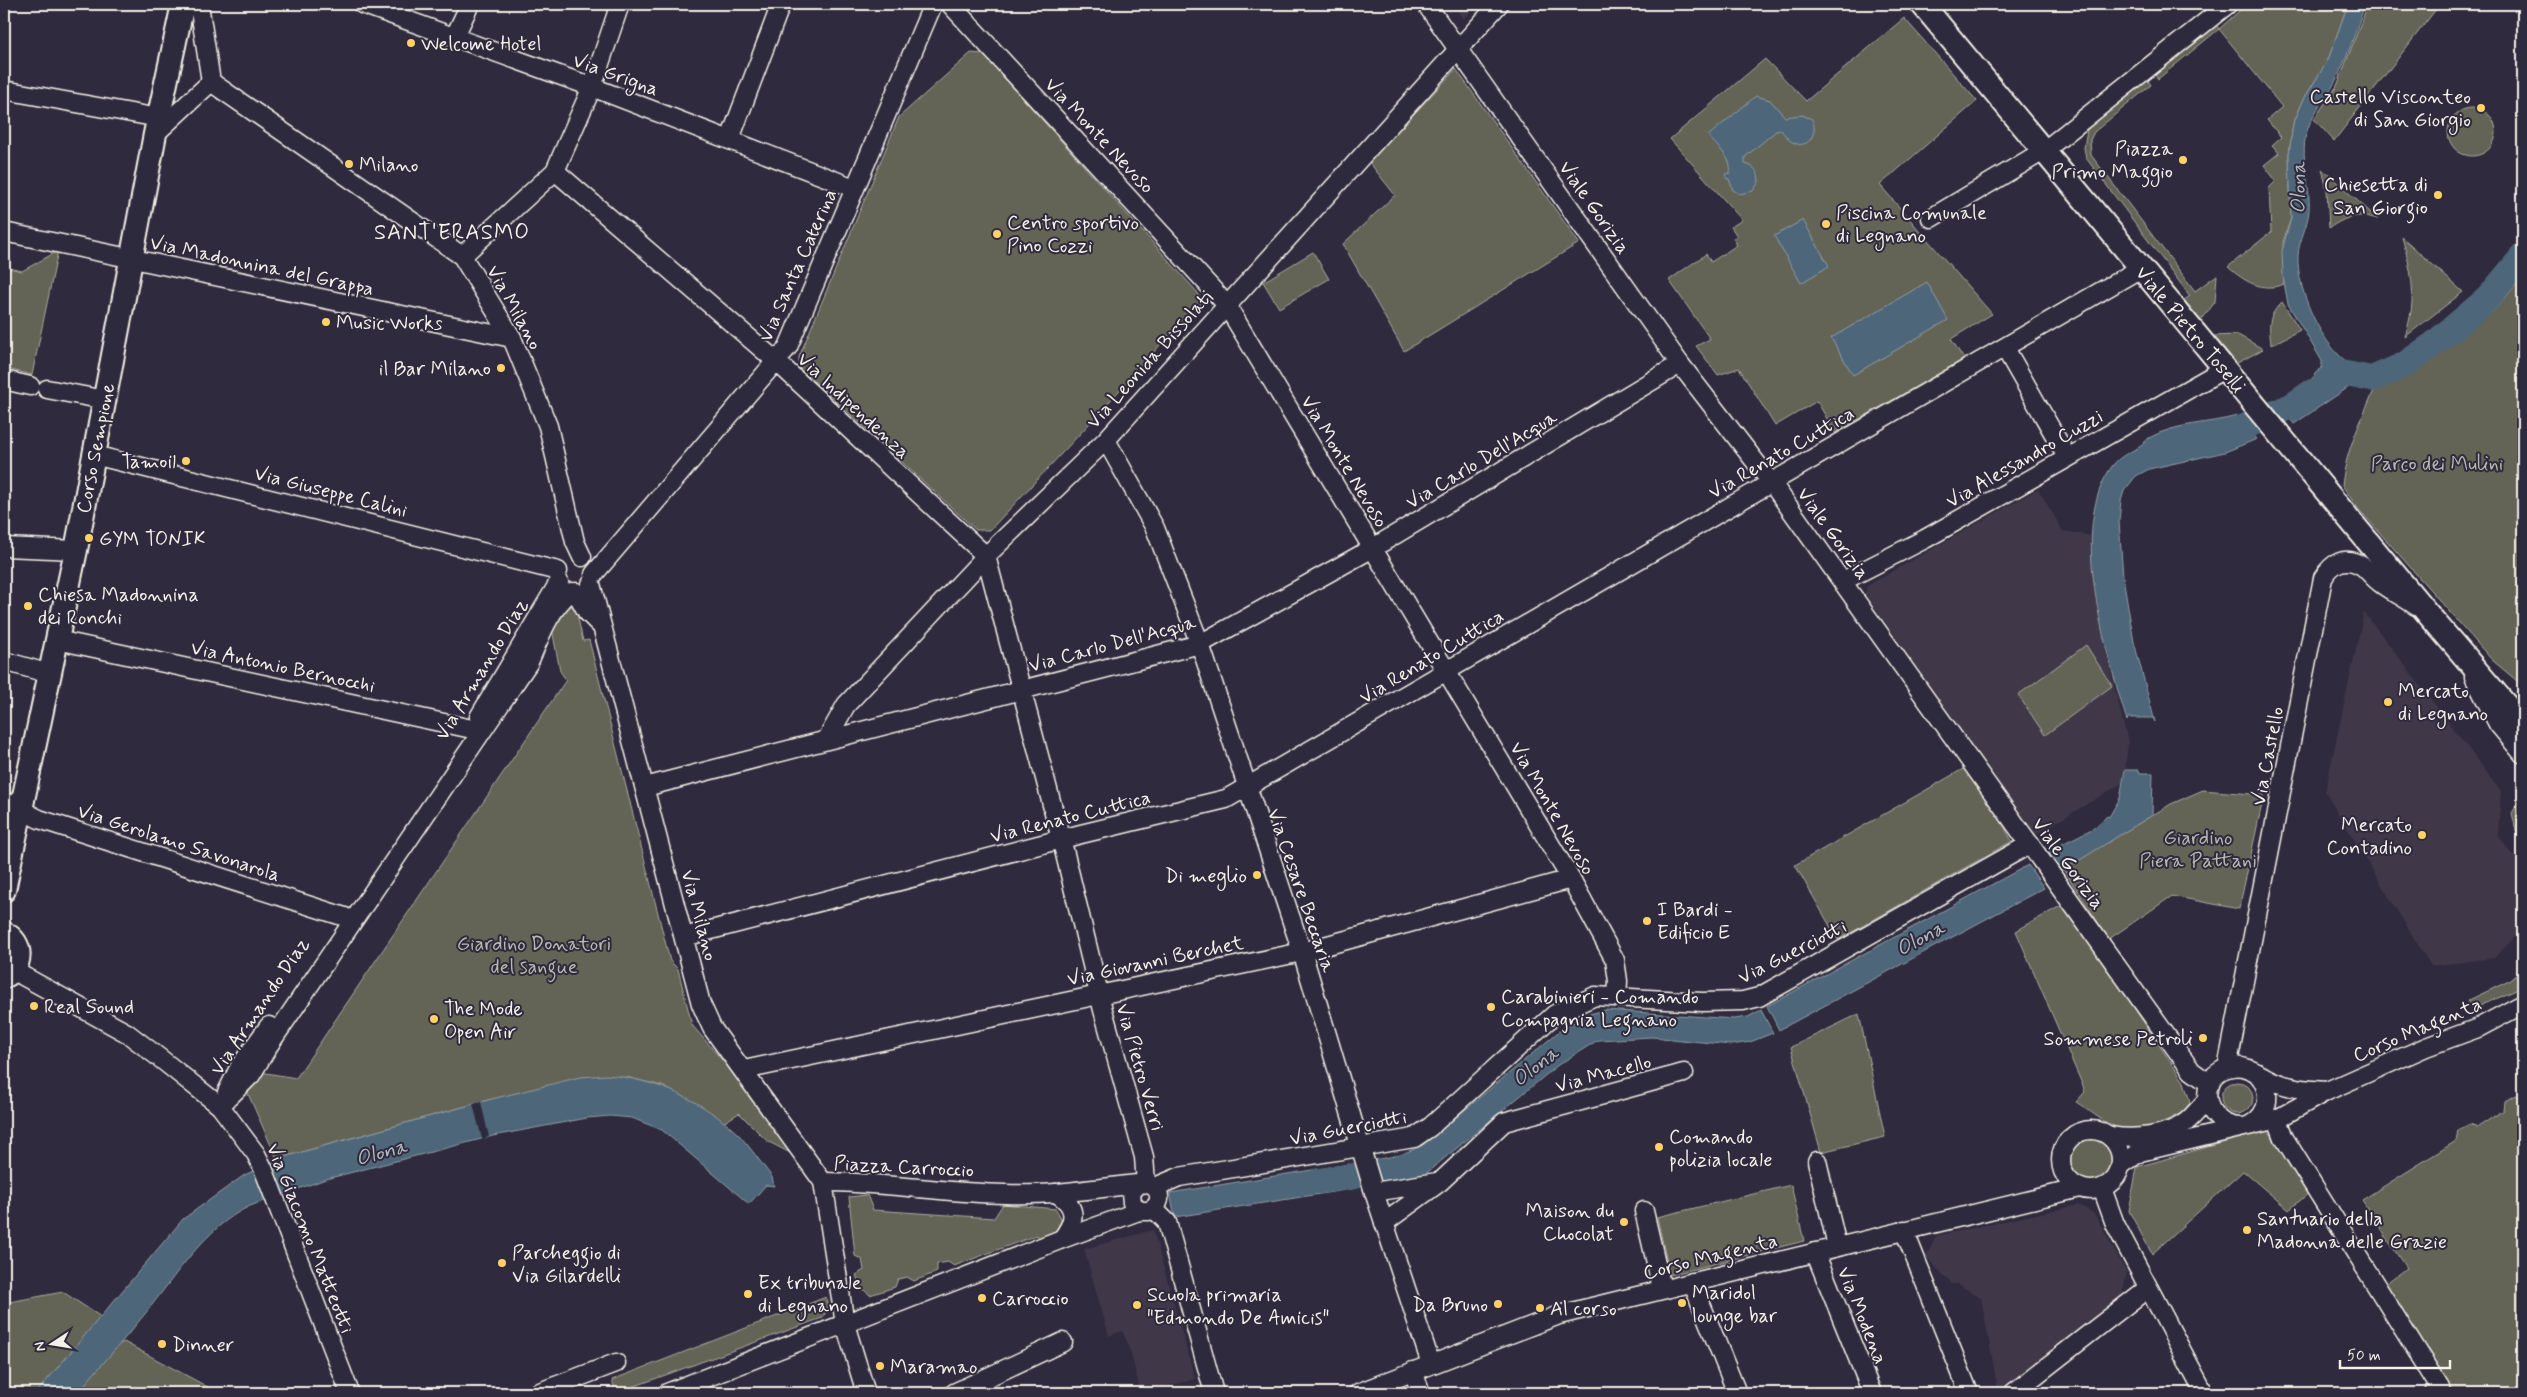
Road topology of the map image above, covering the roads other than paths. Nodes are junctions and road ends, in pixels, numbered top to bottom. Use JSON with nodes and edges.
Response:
{"nodes":[{"id":1,"x":183,"y":4,"type":"edge"},
{"id":2,"x":199,"y":4,"type":"edge"},
{"id":3,"x":362,"y":4,"type":"edge"},
{"id":4,"x":470,"y":4,"type":"edge"},
{"id":5,"x":620,"y":4,"type":"edge"},
{"id":6,"x":781,"y":4,"type":"edge"},
{"id":7,"x":932,"y":4,"type":"edge"},
{"id":8,"x":950,"y":4,"type":"edge"},
{"id":9,"x":1426,"y":4,"type":"edge"},
{"id":10,"x":1499,"y":4,"type":"edge"},
{"id":11,"x":1922,"y":4,"type":"edge"},
{"id":12,"x":2225,"y":6,"type":"edge"},
{"id":13,"x":454,"y":38,"type":"junction"},
{"id":14,"x":1458,"y":48,"type":"junction"},
{"id":15,"x":211,"y":82,"type":"junction"},
{"id":16,"x":592,"y":87,"type":"junction"},
{"id":17,"x":4,"y":90,"type":"edge"},
{"id":18,"x":157,"y":126,"type":"junction"},
{"id":19,"x":730,"y":139,"type":"junction"},
{"id":20,"x":2045,"y":150,"type":"junction"},
{"id":21,"x":555,"y":171,"type":"junction"},
{"id":22,"x":854,"y":188,"type":"junction"},
{"id":23,"x":1930,"y":218,"type":"dead end"},
{"id":24,"x":4,"y":232,"type":"edge"},
{"id":25,"x":462,"y":256,"type":"junction"},
{"id":26,"x":132,"y":260,"type":"junction"},
{"id":27,"x":2141,"y":268,"type":"junction"},
{"id":28,"x":1226,"y":304,"type":"junction"},
{"id":29,"x":512,"y":338,"type":"junction"},
{"id":30,"x":2005,"y":348,"type":"junction"},
{"id":31,"x":776,"y":361,"type":"junction"},
{"id":32,"x":1680,"y":364,"type":"junction"},
{"id":33,"x":2224,"y":369,"type":"junction"},
{"id":34,"x":4,"y":380,"type":"edge"},
{"id":35,"x":30,"y":386,"type":"dead end"},
{"id":36,"x":47,"y":389,"type":"dead end"},
{"id":37,"x":105,"y":400,"type":"junction"},
{"id":38,"x":1106,"y":440,"type":"junction"},
{"id":39,"x":94,"y":455,"type":"junction"},
{"id":40,"x":2067,"y":457,"type":"junction"},
{"id":41,"x":1771,"y":482,"type":"junction"},
{"id":42,"x":4,"y":548,"type":"edge"},
{"id":43,"x":1373,"y":548,"type":"junction"},
{"id":44,"x":76,"y":550,"type":"junction"},
{"id":45,"x":986,"y":556,"type":"junction"},
{"id":46,"x":577,"y":576,"type":"junction"},
{"id":47,"x":1843,"y":581,"type":"junction"},
{"id":48,"x":2428,"y":614,"type":"junction"},
{"id":49,"x":57,"y":640,"type":"junction"},
{"id":50,"x":1200,"y":644,"type":"junction"},
{"id":51,"x":2462,"y":652,"type":"junction"},
{"id":52,"x":4,"y":661,"type":"edge"},
{"id":53,"x":1447,"y":671,"type":"junction"},
{"id":54,"x":50,"y":674,"type":"junction"},
{"id":55,"x":1022,"y":690,"type":"junction"},
{"id":56,"x":2523,"y":725,"type":"edge"},
{"id":57,"x":472,"y":729,"type":"junction"},
{"id":58,"x":827,"y":739,"type":"junction"},
{"id":59,"x":2523,"y":754,"type":"edge"},
{"id":60,"x":644,"y":787,"type":"junction"},
{"id":61,"x":1246,"y":789,"type":"junction"},
{"id":62,"x":12,"y":804,"type":"edge"},
{"id":63,"x":1061,"y":839,"type":"junction"},
{"id":64,"x":2030,"y":844,"type":"junction"},
{"id":65,"x":1571,"y":879,"type":"junction"},
{"id":66,"x":4,"y":890,"type":"edge"},
{"id":67,"x":345,"y":917,"type":"junction"},
{"id":68,"x":4,"y":933,"type":"edge"},
{"id":69,"x":684,"y":937,"type":"junction"},
{"id":70,"x":1302,"y":952,"type":"junction"},
{"id":71,"x":9,"y":974,"type":"edge"},
{"id":72,"x":1099,"y":993,"type":"junction"},
{"id":73,"x":1617,"y":996,"type":"junction"},
{"id":74,"x":2523,"y":1004,"type":"edge"},
{"id":75,"x":2227,"y":1068,"type":"junction"},
{"id":76,"x":744,"y":1070,"type":"junction"},
{"id":77,"x":1684,"y":1073,"type":"dead end"},
{"id":78,"x":2257,"y":1073,"type":"junction"},
{"id":79,"x":2327,"y":1091,"type":"junction"},
{"id":80,"x":2209,"y":1092,"type":"junction"},
{"id":81,"x":220,"y":1106,"type":"junction"},
{"id":82,"x":2276,"y":1119,"type":"junction"},
{"id":83,"x":2244,"y":1126,"type":"junction"},
{"id":84,"x":2111,"y":1136,"type":"junction"},
{"id":85,"x":1362,"y":1152,"type":"junction"},
{"id":86,"x":1817,"y":1161,"type":"dead end"},
{"id":87,"x":2121,"y":1165,"type":"junction"},
{"id":88,"x":823,"y":1182,"type":"junction"},
{"id":89,"x":1440,"y":1182,"type":"junction"},
{"id":90,"x":1147,"y":1184,"type":"junction"},
{"id":91,"x":2080,"y":1188,"type":"junction"},
{"id":92,"x":2102,"y":1188,"type":"junction"},
{"id":93,"x":1373,"y":1189,"type":"junction"},
{"id":94,"x":1056,"y":1193,"type":"junction"},
{"id":95,"x":1146,"y":1210,"type":"junction"},
{"id":96,"x":1644,"y":1211,"type":"dead end"},
{"id":97,"x":1384,"y":1223,"type":"junction"},
{"id":98,"x":1904,"y":1230,"type":"junction"},
{"id":99,"x":1062,"y":1239,"type":"junction"},
{"id":100,"x":1837,"y":1246,"type":"junction"},
{"id":101,"x":1815,"y":1252,"type":"junction"},
{"id":102,"x":1692,"y":1282,"type":"junction"},
{"id":103,"x":2148,"y":1288,"type":"junction"},
{"id":104,"x":1662,"y":1289,"type":"junction"},
{"id":105,"x":845,"y":1324,"type":"junction"},
{"id":106,"x":1063,"y":1342,"type":"dead end"},
{"id":107,"x":616,"y":1363,"type":"dead end"},
{"id":108,"x":1431,"y":1364,"type":"junction"},
{"id":109,"x":1413,"y":1372,"type":"junction"},
{"id":110,"x":2437,"y":1391,"type":"edge"},
{"id":111,"x":1868,"y":1392,"type":"edge"},
{"id":112,"x":350,"y":1393,"type":"edge"},
{"id":113,"x":536,"y":1393,"type":"edge"},
{"id":114,"x":667,"y":1393,"type":"edge"},
{"id":115,"x":866,"y":1393,"type":"edge"},
{"id":116,"x":954,"y":1393,"type":"edge"},
{"id":117,"x":1214,"y":1393,"type":"edge"},
{"id":118,"x":1358,"y":1393,"type":"edge"},
{"id":119,"x":1422,"y":1393,"type":"edge"},
{"id":120,"x":1737,"y":1393,"type":"edge"},
{"id":121,"x":1969,"y":1393,"type":"edge"},
{"id":122,"x":2013,"y":1393,"type":"edge"},
{"id":123,"x":2204,"y":1393,"type":"edge"}],
"edges":[{"from":1,"to":18,"type":"main road","name":"Corso Sempione"},
{"from":2,"to":15,"type":"street"},
{"from":3,"to":13,"type":"street","name":"Via Grigna"},
{"from":4,"to":13,"type":"street"},
{"from":5,"to":16,"type":"street"},
{"from":6,"to":19,"type":"street"},
{"from":7,"to":22,"type":"street","name":"Via Santa Caterina"},
{"from":8,"to":28,"type":"street","name":"Via Monte Nevoso"},
{"from":9,"to":14,"type":"street","name":"Viale Gorizia"},
{"from":10,"to":14,"type":"street","name":"Via Leonida Bissolati"},
{"from":11,"to":20,"type":"main road","name":"Viale Pietro Toselli"},
{"from":12,"to":20,"type":"street"},
{"from":13,"to":16,"type":"street","name":"Via Grigna"},
{"from":14,"to":28,"type":"street","name":"Via Leonida Bissolati"},
{"from":14,"to":32,"type":"street","name":"Viale Gorizia"},
{"from":15,"to":18,"type":"street"},
{"from":15,"to":25,"type":"street","name":"Via Milano"},
{"from":16,"to":19,"type":"street","name":"Via Grigna"},
{"from":16,"to":21,"type":"street"},
{"from":17,"to":18,"type":"street"},
{"from":18,"to":26,"type":"main road","name":"Corso Sempione"},
{"from":19,"to":22,"type":"street","name":"Via Grigna"},
{"from":20,"to":23,"type":"street"},
{"from":20,"to":27,"type":"main road","name":"Viale Pietro Toselli"},
{"from":21,"to":25,"type":"street"},
{"from":21,"to":31,"type":"street","name":"Via Indipendenza"},
{"from":22,"to":31,"type":"street","name":"Via Santa Caterina"},
{"from":24,"to":26,"type":"street","name":"Via Madonnina del Grappa"},
{"from":25,"to":29,"type":"street","name":"Via Milano"},
{"from":26,"to":29,"type":"street","name":"Via Madonnina del Grappa"},
{"from":26,"to":37,"type":"main road","name":"Corso Sempione"},
{"from":27,"to":30,"type":"street","name":"Via Renato Cuttica"},
{"from":27,"to":33,"type":"main road","name":"Viale Pietro Toselli"},
{"from":28,"to":38,"type":"street","name":"Via Leonida Bissolati"},
{"from":28,"to":43,"type":"street","name":"Via Monte Nevoso"},
{"from":29,"to":46,"type":"street","name":"Via Milano"},
{"from":30,"to":40,"type":"street"},
{"from":30,"to":41,"type":"street","name":"Via Renato Cuttica"},
{"from":31,"to":45,"type":"street","name":"Via Indipendenza"},
{"from":31,"to":46,"type":"street","name":"Via Santa Caterina"},
{"from":32,"to":41,"type":"street","name":"Viale Gorizia"},
{"from":32,"to":43,"type":"street","name":"Via Carlo Dell'Acqua"},
{"from":33,"to":40,"type":"street","name":"Via Alessandro Cuzzi"},
{"from":33,"to":48,"type":"main road","name":"Viale Pietro Toselli"},
{"from":34,"to":35,"type":"street"},
{"from":36,"to":37,"type":"street"},
{"from":37,"to":39,"type":"main road","name":"Corso Sempione"},
{"from":38,"to":45,"type":"street","name":"Via Leonida Bissolati"},
{"from":38,"to":50,"type":"street","name":"Via Cesare Beccaria"},
{"from":39,"to":44,"type":"main road","name":"Corso Sempione"},
{"from":39,"to":46,"type":"street","name":"Via Giuseppe Calini"},
{"from":40,"to":47,"type":"street","name":"Via Alessandro Cuzzi"},
{"from":41,"to":47,"type":"street","name":"Viale Gorizia"},
{"from":41,"to":53,"type":"street","name":"Via Renato Cuttica"},
{"from":42,"to":44,"type":"street"},
{"from":43,"to":50,"type":"street","name":"Via Carlo Dell'Acqua"},
{"from":43,"to":53,"type":"street","name":"Via Monte Nevoso"},
{"from":44,"to":49,"type":"main road","name":"Corso Sempione"},
{"from":45,"to":55,"type":"street","name":"Via Pietro Verri"},
{"from":45,"to":58,"type":"street","name":"Via Leonida Bissolati"},
{"from":46,"to":57,"type":"street","name":"Via Armando Diaz"},
{"from":46,"to":60,"type":"street","name":"Via Milano"},
{"from":46,"to":81,"type":"street","name":"Via Armando Diaz"},
{"from":47,"to":64,"type":"street","name":"Viale Gorizia"},
{"from":48,"to":51,"type":"main road","name":"Viale Pietro Toselli"},
{"from":48,"to":75,"type":"street","name":"Via Castello"},
{"from":49,"to":54,"type":"main road","name":"Corso Sempione"},
{"from":49,"to":57,"type":"street","name":"Via Antonio Bernocchi"},
{"from":50,"to":55,"type":"street","name":"Via Carlo Dell'Acqua"},
{"from":50,"to":61,"type":"street","name":"Via Cesare Beccaria"},
{"from":51,"to":56,"type":"main road","name":"Viale Pietro Toselli"},
{"from":51,"to":59,"type":"street","name":"Viale Pietro Toselli"},
{"from":52,"to":54,"type":"street"},
{"from":53,"to":61,"type":"street","name":"Via Renato Cuttica"},
{"from":53,"to":65,"type":"street","name":"Via Monte Nevoso"},
{"from":54,"to":62,"type":"main road","name":"Corso Sempione"},
{"from":55,"to":58,"type":"street","name":"Via Carlo Dell'Acqua"},
{"from":55,"to":63,"type":"street","name":"Via Pietro Verri"},
{"from":57,"to":67,"type":"street","name":"Via Armando Diaz"},
{"from":58,"to":60,"type":"street","name":"Via Carlo Dell'Acqua"},
{"from":60,"to":69,"type":"street","name":"Via Milano"},
{"from":61,"to":63,"type":"street","name":"Via Renato Cuttica"},
{"from":61,"to":70,"type":"street","name":"Via Cesare Beccaria"},
{"from":62,"to":66,"type":"main road","name":"Corso Sempione"},
{"from":62,"to":67,"type":"street","name":"Via Gerolamo Savonarola"},
{"from":63,"to":69,"type":"street","name":"Via Renato Cuttica"},
{"from":63,"to":72,"type":"street","name":"Via Pietro Verri"},
{"from":64,"to":73,"type":"street","name":"Via Guerciotti"},
{"from":64,"to":80,"type":"street","name":"Viale Gorizia"},
{"from":65,"to":70,"type":"street","name":"Via Giovanni Berchet"},
{"from":65,"to":73,"type":"street","name":"Via Monte Nevoso"},
{"from":67,"to":81,"type":"street","name":"Via Armando Diaz"},
{"from":68,"to":71,"type":"main road"},
{"from":69,"to":76,"type":"street","name":"Via Milano"},
{"from":70,"to":72,"type":"street","name":"Via Giovanni Berchet"},
{"from":70,"to":85,"type":"street","name":"Via Cesare Beccaria"},
{"from":71,"to":81,"type":"street","name":"Via Giacomo Matteotti"},
{"from":72,"to":76,"type":"street","name":"Via Giovanni Berchet"},
{"from":72,"to":90,"type":"street","name":"Via Pietro Verri"},
{"from":73,"to":85,"type":"street","name":"Via Guerciotti"},
{"from":74,"to":79,"type":"street","name":"Corso Magenta"},
{"from":75,"to":78,"type":"street","name":"Corso Magenta"},
{"from":75,"to":80,"type":"street"},
{"from":76,"to":88,"type":"street","name":"Via Milano"},
{"from":77,"to":89,"type":"street","name":"Via Macello"},
{"from":78,"to":79,"type":"street","name":"Corso Magenta"},
{"from":78,"to":83,"type":"street"},
{"from":79,"to":82,"type":"street","name":"Corso Magenta"},
{"from":80,"to":83,"type":"street"},
{"from":80,"to":84,"type":"street"},
{"from":81,"to":112,"type":"street","name":"Via Giacomo Matteotti"},
{"from":82,"to":83,"type":"street","name":"Corso Magenta"},
{"from":82,"to":110,"type":"street"},
{"from":83,"to":87,"type":"street","name":"Corso Magenta"},
{"from":84,"to":87,"type":"street"},
{"from":84,"to":91,"type":"street"},
{"from":85,"to":90,"type":"street","name":"Via Guerciotti"},
{"from":85,"to":93,"type":"street","name":"Via Cesare Beccaria"},
{"from":86,"to":100,"type":"street"},
{"from":87,"to":92,"type":"street","name":"Corso Magenta"},
{"from":88,"to":94,"type":"street","name":"Piazza Carroccio"},
{"from":88,"to":105,"type":"street","name":"Piazza Carroccio"},
{"from":89,"to":93,"type":"street"},
{"from":89,"to":97,"type":"street"},
{"from":90,"to":94,"type":"street","name":"Piazza Carroccio"},
{"from":90,"to":95,"type":"street"},
{"from":90,"to":95,"type":"street"},
{"from":91,"to":92,"type":"street","name":"Corso Magenta"},
{"from":91,"to":98,"type":"street","name":"Corso Magenta"},
{"from":92,"to":103,"type":"street"},
{"from":93,"to":97,"type":"street","name":"Via Cesare Beccaria"},
{"from":94,"to":99,"type":"street"},
{"from":95,"to":99,"type":"street"},
{"from":95,"to":117,"type":"street"},
{"from":96,"to":104,"type":"street"},
{"from":97,"to":108,"type":"street","name":"Via Cesare Beccaria"},
{"from":98,"to":100,"type":"street","name":"Corso Magenta"},
{"from":98,"to":121,"type":"street"},
{"from":99,"to":105,"type":"street"},
{"from":100,"to":101,"type":"street","name":"Corso Magenta"},
{"from":101,"to":102,"type":"street","name":"Corso Magenta"},
{"from":101,"to":111,"type":"street","name":"Via Modena"},
{"from":102,"to":104,"type":"street","name":"Corso Magenta"},
{"from":102,"to":120,"type":"street"},
{"from":103,"to":122,"type":"street"},
{"from":103,"to":123,"type":"street"},
{"from":104,"to":108,"type":"street","name":"Corso Magenta"},
{"from":105,"to":114,"type":"street"},
{"from":105,"to":115,"type":"street","name":"Piazza Carroccio"},
{"from":106,"to":116,"type":"street"},
{"from":107,"to":113,"type":"street"},
{"from":108,"to":109,"type":"street","name":"Corso Magenta"},
{"from":109,"to":118,"type":"street","name":"Corso Magenta"},
{"from":109,"to":119,"type":"street"}]}
